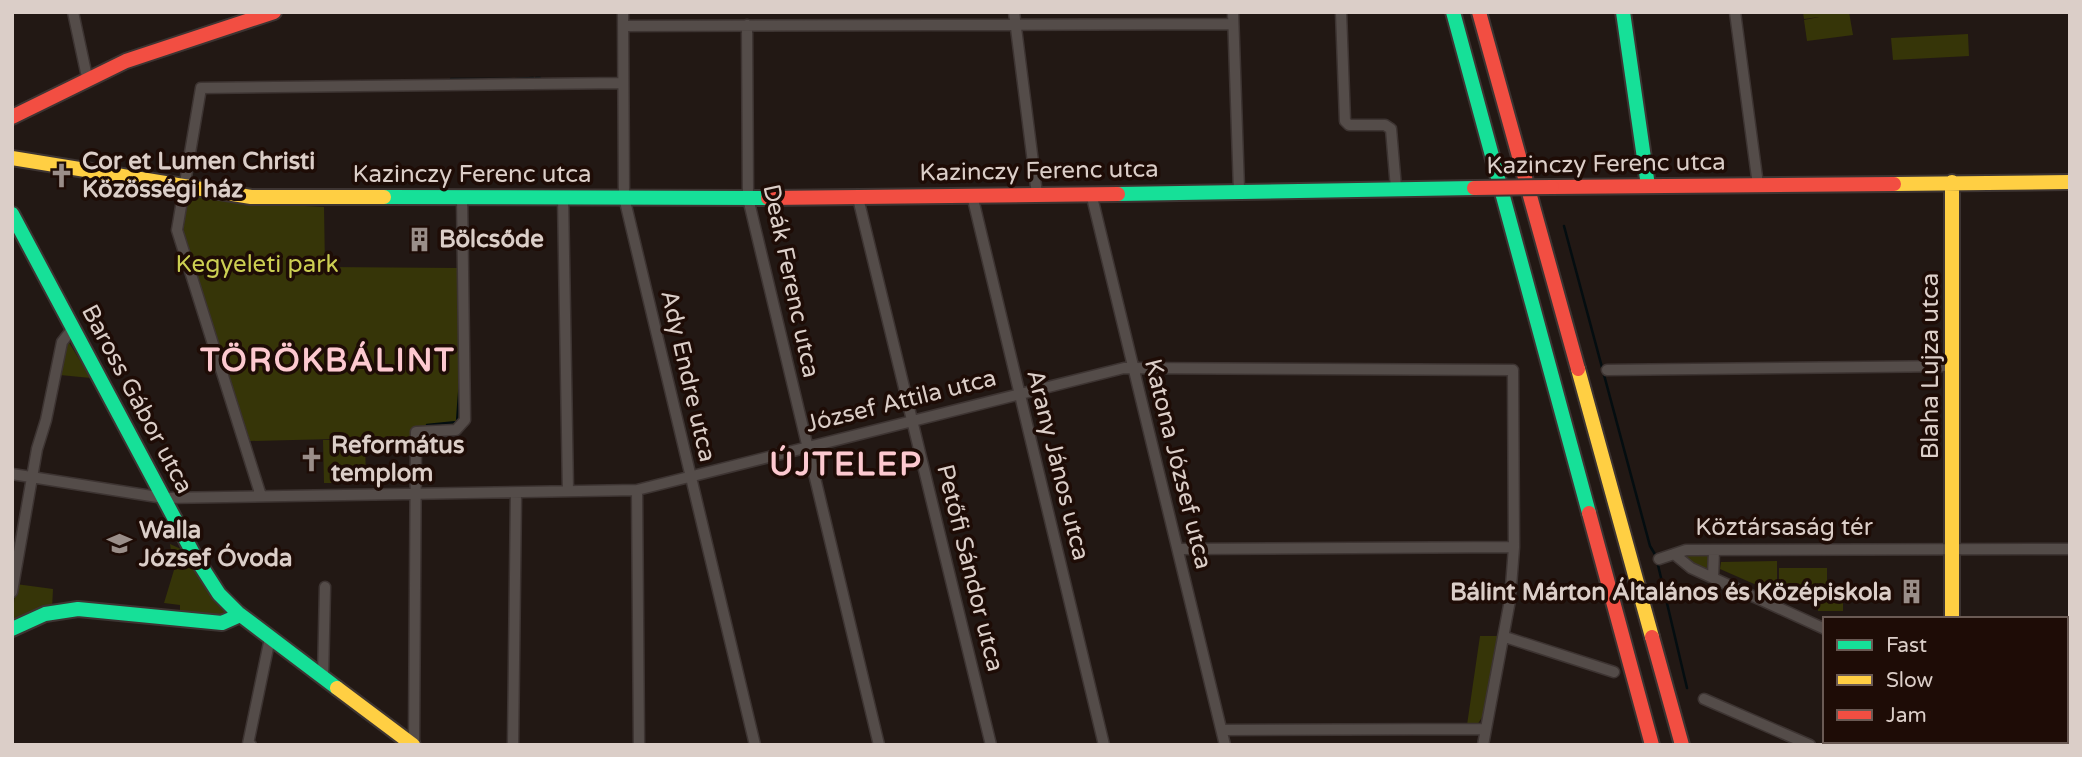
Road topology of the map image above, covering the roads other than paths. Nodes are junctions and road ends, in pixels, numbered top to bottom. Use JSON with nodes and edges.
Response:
{"nodes":[{"id":1,"x":73,"y":12,"type":"edge"},
{"id":2,"x":274,"y":12,"type":"edge"},
{"id":3,"x":623,"y":12,"type":"edge"},
{"id":4,"x":1014,"y":12,"type":"edge"},
{"id":5,"x":1233,"y":12,"type":"edge"},
{"id":6,"x":1341,"y":12,"type":"edge"},
{"id":7,"x":1452,"y":12,"type":"edge"},
{"id":8,"x":1479,"y":12,"type":"edge"},
{"id":9,"x":1623,"y":12,"type":"edge"},
{"id":10,"x":1735,"y":12,"type":"edge"},
{"id":11,"x":1233,"y":24,"type":"junction"},
{"id":12,"x":747,"y":25,"type":"junction"},
{"id":13,"x":1016,"y":25,"type":"junction"},
{"id":14,"x":623,"y":26,"type":"junction"},
{"id":15,"x":87,"y":78,"type":"junction"},
{"id":16,"x":623,"y":83,"type":"junction"},
{"id":17,"x":12,"y":117,"type":"edge"},
{"id":18,"x":12,"y":158,"type":"edge"},
{"id":19,"x":1952,"y":182,"type":"junction"},
{"id":20,"x":2070,"y":182,"type":"edge"},
{"id":21,"x":1758,"y":185,"type":"junction"},
{"id":22,"x":183,"y":186,"type":"junction"},
{"id":23,"x":1648,"y":186,"type":"junction"},
{"id":24,"x":1396,"y":188,"type":"junction"},
{"id":25,"x":1239,"y":190,"type":"junction"},
{"id":26,"x":1091,"y":193,"type":"junction"},
{"id":27,"x":1037,"y":194,"type":"junction"},
{"id":28,"x":972,"y":195,"type":"junction"},
{"id":29,"x":462,"y":197,"type":"junction"},
{"id":30,"x":563,"y":197,"type":"junction"},
{"id":31,"x":624,"y":197,"type":"junction"},
{"id":32,"x":748,"y":198,"type":"junction"},
{"id":33,"x":858,"y":198,"type":"junction"},
{"id":34,"x":12,"y":214,"type":"edge"},
{"id":35,"x":73,"y":328,"type":"junction"},
{"id":36,"x":1952,"y":366,"type":"junction"},
{"id":37,"x":1132,"y":369,"type":"junction"},
{"id":38,"x":1607,"y":370,"type":"dead end"},
{"id":39,"x":1018,"y":392,"type":"junction"},
{"id":40,"x":912,"y":420,"type":"junction"},
{"id":41,"x":807,"y":447,"type":"junction"},
{"id":42,"x":12,"y":474,"type":"edge"},
{"id":43,"x":31,"y":477,"type":"junction"},
{"id":44,"x":691,"y":477,"type":"junction"},
{"id":45,"x":637,"y":490,"type":"junction"},
{"id":46,"x":568,"y":491,"type":"junction"},
{"id":47,"x":416,"y":493,"type":"junction"},
{"id":48,"x":516,"y":493,"type":"junction"},
{"id":49,"x":261,"y":496,"type":"junction"},
{"id":50,"x":164,"y":498,"type":"junction"},
{"id":51,"x":1514,"y":547,"type":"junction"},
{"id":52,"x":1952,"y":549,"type":"junction"},
{"id":53,"x":2070,"y":549,"type":"edge"},
{"id":54,"x":1178,"y":550,"type":"junction"},
{"id":55,"x":1714,"y":551,"type":"junction"},
{"id":56,"x":1674,"y":554,"type":"junction"},
{"id":57,"x":1659,"y":559,"type":"dead end"},
{"id":58,"x":1713,"y":577,"type":"junction"},
{"id":59,"x":325,"y":587,"type":"dead end"},
{"id":60,"x":12,"y":592,"type":"edge"},
{"id":61,"x":240,"y":615,"type":"junction"},
{"id":62,"x":1952,"y":617,"type":"edge"},
{"id":63,"x":1823,"y":628,"type":"edge"},
{"id":64,"x":12,"y":629,"type":"edge"},
{"id":65,"x":1505,"y":637,"type":"junction"},
{"id":66,"x":270,"y":638,"type":"junction"},
{"id":67,"x":1614,"y":672,"type":"dead end"},
{"id":68,"x":323,"y":677,"type":"junction"},
{"id":69,"x":1704,"y":699,"type":"dead end"},
{"id":70,"x":1486,"y":729,"type":"junction"},
{"id":71,"x":1222,"y":730,"type":"junction"},
{"id":72,"x":249,"y":744,"type":"edge"},
{"id":73,"x":413,"y":745,"type":"edge"},
{"id":74,"x":513,"y":745,"type":"edge"},
{"id":75,"x":639,"y":745,"type":"edge"},
{"id":76,"x":755,"y":745,"type":"edge"},
{"id":77,"x":879,"y":745,"type":"edge"},
{"id":78,"x":991,"y":745,"type":"edge"},
{"id":79,"x":1104,"y":745,"type":"edge"},
{"id":80,"x":1225,"y":745,"type":"edge"},
{"id":81,"x":1483,"y":745,"type":"edge"},
{"id":82,"x":1651,"y":745,"type":"edge"},
{"id":83,"x":1682,"y":745,"type":"edge"},
{"id":84,"x":1810,"y":745,"type":"edge"}],
"edges":[{"from":1,"to":15,"type":"street"},
{"from":2,"to":15,"type":"main road"},
{"from":3,"to":14,"type":"street","name":"Ady Endre utca"},
{"from":4,"to":13,"type":"street"},
{"from":5,"to":11,"type":"street"},
{"from":6,"to":24,"type":"street"},
{"from":7,"to":82,"type":"main road"},
{"from":8,"to":83,"type":"main road"},
{"from":9,"to":23,"type":"main road"},
{"from":10,"to":21,"type":"street"},
{"from":11,"to":13,"type":"street"},
{"from":11,"to":25,"type":"street"},
{"from":12,"to":13,"type":"street"},
{"from":12,"to":14,"type":"street"},
{"from":12,"to":32,"type":"street","name":"Deák Ferenc utca"},
{"from":13,"to":27,"type":"street"},
{"from":14,"to":16,"type":"street","name":"Ady Endre utca"},
{"from":15,"to":17,"type":"main road"},
{"from":16,"to":22,"type":"street"},
{"from":16,"to":31,"type":"street","name":"Ady Endre utca"},
{"from":18,"to":22,"type":"main road","name":"Kazinczy Ferenc utca"},
{"from":19,"to":20,"type":"main road","name":"Kazinczy Ferenc utca"},
{"from":19,"to":21,"type":"main road","name":"Kazinczy Ferenc utca"},
{"from":19,"to":36,"type":"main road","name":"Blaha Lujza utca"},
{"from":21,"to":23,"type":"main road","name":"Kazinczy Ferenc utca"},
{"from":22,"to":29,"type":"main road","name":"Kazinczy Ferenc utca"},
{"from":22,"to":49,"type":"street"},
{"from":23,"to":24,"type":"main road","name":"Kazinczy Ferenc utca","bridge":true},
{"from":24,"to":25,"type":"main road","name":"Kazinczy Ferenc utca"},
{"from":25,"to":26,"type":"main road","name":"Kazinczy Ferenc utca"},
{"from":26,"to":27,"type":"main road","name":"Kazinczy Ferenc utca"},
{"from":26,"to":37,"type":"street","name":"Katona József utca"},
{"from":27,"to":28,"type":"main road","name":"Kazinczy Ferenc utca"},
{"from":28,"to":33,"type":"main road","name":"Kazinczy Ferenc utca"},
{"from":28,"to":39,"type":"street","name":"Arany János utca"},
{"from":29,"to":30,"type":"main road","name":"Kazinczy Ferenc utca"},
{"from":29,"to":47,"type":"street"},
{"from":30,"to":31,"type":"main road","name":"Kazinczy Ferenc utca"},
{"from":30,"to":46,"type":"street"},
{"from":31,"to":32,"type":"main road","name":"Kazinczy Ferenc utca"},
{"from":31,"to":44,"type":"street","name":"Ady Endre utca"},
{"from":32,"to":33,"type":"main road","name":"Kazinczy Ferenc utca"},
{"from":32,"to":41,"type":"street","name":"Deák Ferenc utca"},
{"from":33,"to":40,"type":"street","name":"Petőfi Sándor utca"},
{"from":34,"to":35,"type":"main road","name":"Baross Gábor utca"},
{"from":35,"to":43,"type":"street"},
{"from":35,"to":50,"type":"main road","name":"Baross Gábor utca"},
{"from":36,"to":38,"type":"street"},
{"from":36,"to":52,"type":"main road","name":"Blaha Lujza utca"},
{"from":37,"to":39,"type":"street","name":"József Attila utca"},
{"from":37,"to":51,"type":"street","name":"József Attila utca"},
{"from":37,"to":54,"type":"street","name":"Katona József utca"},
{"from":39,"to":40,"type":"street","name":"József Attila utca"},
{"from":39,"to":79,"type":"street","name":"Arany János utca"},
{"from":40,"to":41,"type":"street","name":"József Attila utca"},
{"from":40,"to":78,"type":"street","name":"Petőfi Sándor utca"},
{"from":41,"to":44,"type":"street","name":"József Attila utca"},
{"from":41,"to":77,"type":"street","name":"Deák Ferenc utca"},
{"from":42,"to":43,"type":"street","name":"József Attila utca"},
{"from":43,"to":50,"type":"street","name":"József Attila utca"},
{"from":43,"to":60,"type":"street"},
{"from":44,"to":45,"type":"street","name":"József Attila utca"},
{"from":44,"to":76,"type":"street","name":"Ady Endre utca"},
{"from":45,"to":46,"type":"street","name":"József Attila utca"},
{"from":45,"to":75,"type":"street"},
{"from":46,"to":48,"type":"street","name":"József Attila utca"},
{"from":47,"to":48,"type":"street","name":"József Attila utca"},
{"from":47,"to":49,"type":"street","name":"József Attila utca"},
{"from":47,"to":73,"type":"street"},
{"from":48,"to":74,"type":"street"},
{"from":49,"to":50,"type":"street","name":"József Attila utca"},
{"from":50,"to":61,"type":"main road","name":"Baross Gábor utca"},
{"from":51,"to":54,"type":"street"},
{"from":51,"to":65,"type":"street"},
{"from":52,"to":53,"type":"street","name":"Köztársaság tér"},
{"from":52,"to":55,"type":"street","name":"Köztársaság tér"},
{"from":52,"to":62,"type":"main road"},
{"from":54,"to":71,"type":"street","name":"Katona József utca"},
{"from":55,"to":56,"type":"street","name":"Köztársaság tér"},
{"from":55,"to":58,"type":"street"},
{"from":56,"to":57,"type":"street"},
{"from":56,"to":58,"type":"street","name":"Köztársaság tér"},
{"from":58,"to":63,"type":"street","name":"Köztársaság tér"},
{"from":59,"to":68,"type":"street"},
{"from":61,"to":64,"type":"main road"},
{"from":61,"to":66,"type":"main road","name":"Baross Gábor utca"},
{"from":65,"to":67,"type":"street"},
{"from":65,"to":70,"type":"street"},
{"from":66,"to":68,"type":"main road","name":"Baross Gábor utca"},
{"from":66,"to":72,"type":"street"},
{"from":68,"to":73,"type":"main road","name":"Baross Gábor utca"},
{"from":69,"to":84,"type":"street"},
{"from":70,"to":71,"type":"street"},
{"from":70,"to":81,"type":"street"},
{"from":71,"to":80,"type":"street","name":"Katona József utca"}]}
